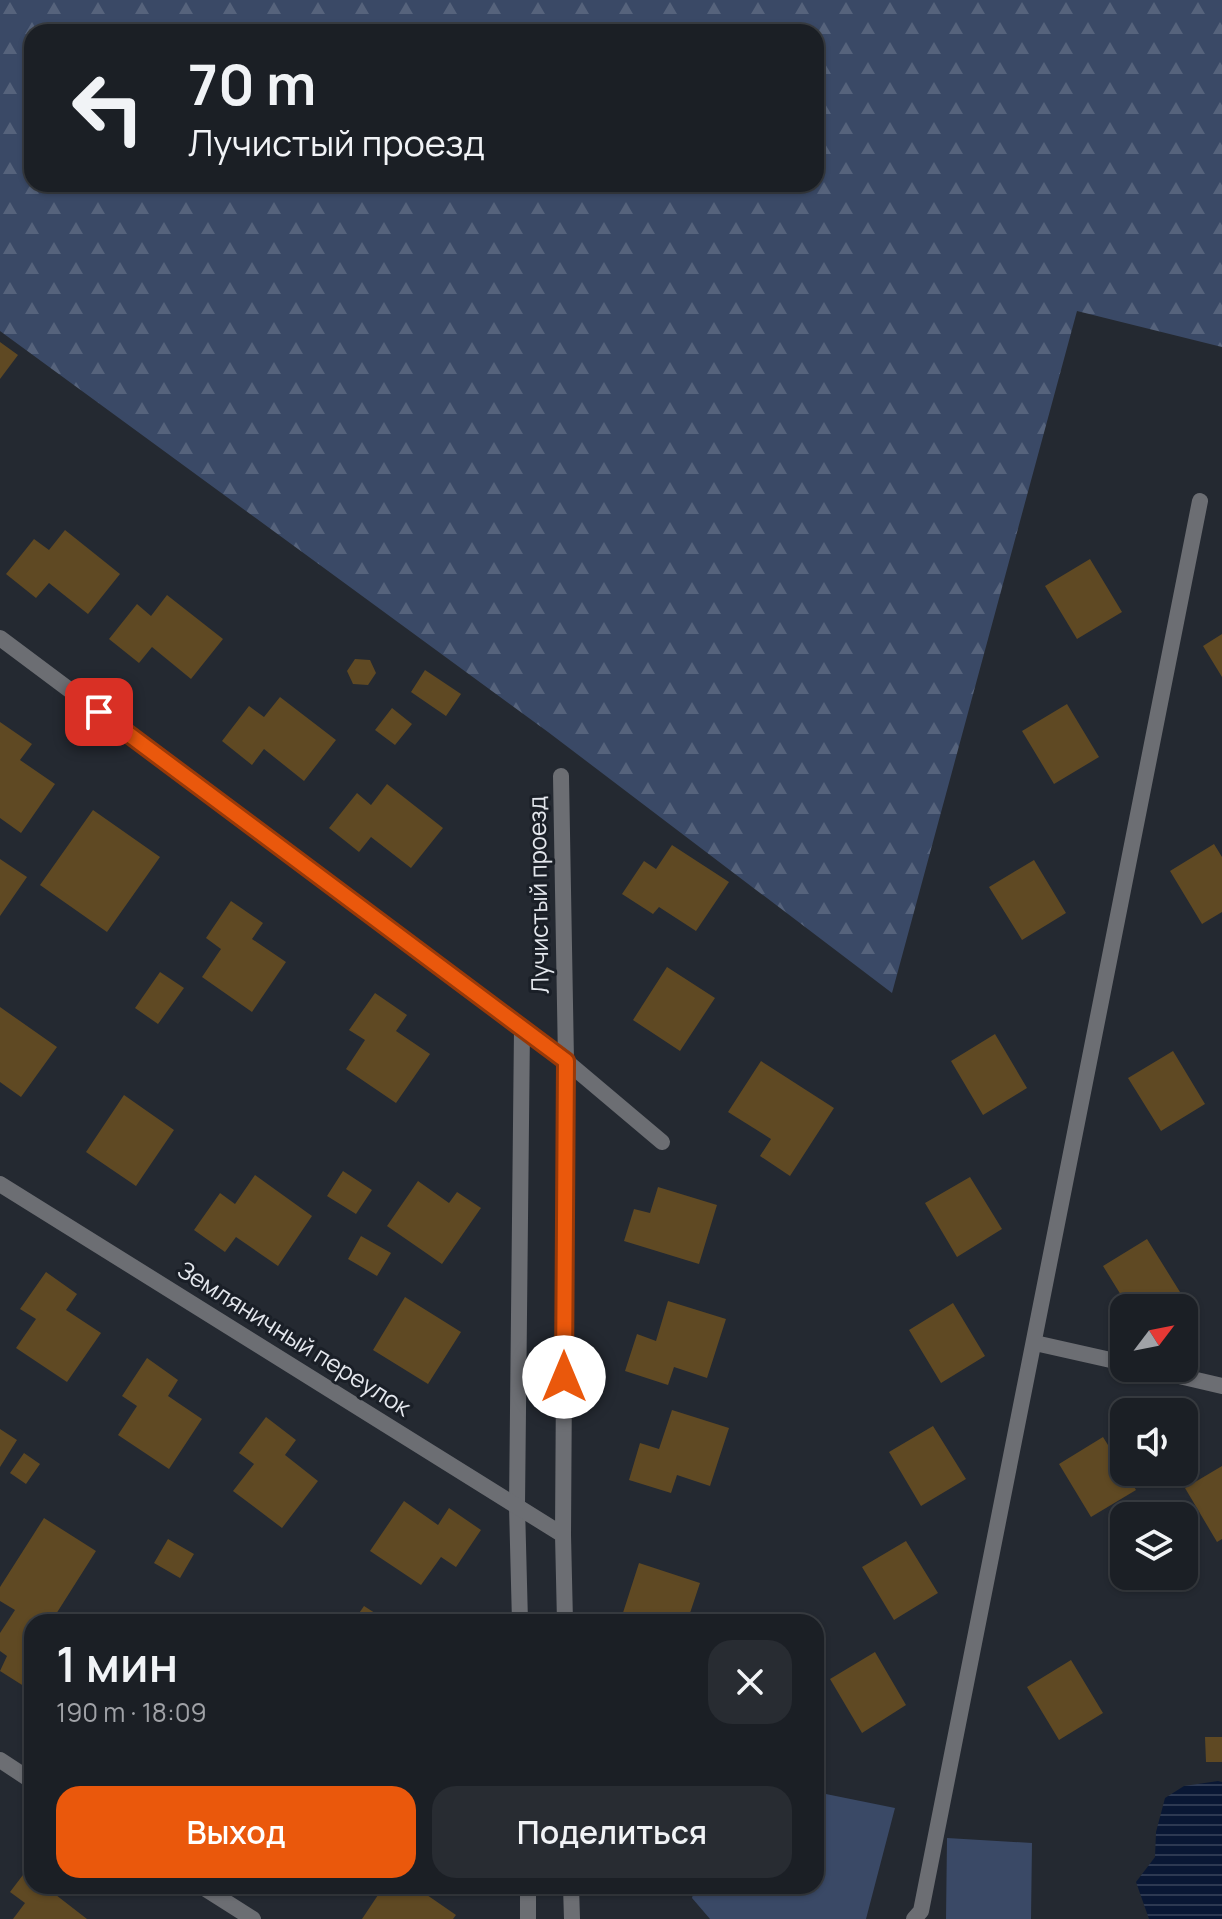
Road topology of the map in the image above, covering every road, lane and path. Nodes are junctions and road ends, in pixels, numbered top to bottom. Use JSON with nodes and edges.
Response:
{"nodes":[{"id":1,"x":1200,"y":501,"type":"dead end"},
{"id":2,"x":0,"y":638,"type":"edge"},
{"id":3,"x":561,"y":776,"type":"dead end"},
{"id":4,"x":522,"y":1028,"type":"junction"},
{"id":5,"x":566,"y":1061,"type":"junction"},
{"id":6,"x":662,"y":1142,"type":"dead end"},
{"id":7,"x":0,"y":1184,"type":"edge"},
{"id":8,"x":1035,"y":1343,"type":"junction"},
{"id":9,"x":1110,"y":1360,"type":"edge"},
{"id":10,"x":1198,"y":1380,"type":"edge"},
{"id":11,"x":1222,"y":1386,"type":"edge"},
{"id":12,"x":517,"y":1506,"type":"junction"},
{"id":13,"x":563,"y":1535,"type":"junction"},
{"id":14,"x":520,"y":1614,"type":"edge"},
{"id":15,"x":565,"y":1614,"type":"edge"},
{"id":16,"x":0,"y":1760,"type":"edge"},
{"id":17,"x":24,"y":1776,"type":"edge"},
{"id":18,"x":214,"y":1894,"type":"edge"},
{"id":19,"x":528,"y":1894,"type":"edge"},
{"id":20,"x":571,"y":1894,"type":"edge"},
{"id":21,"x":253,"y":1919,"type":"edge"},
{"id":22,"x":528,"y":1919,"type":"edge"},
{"id":23,"x":572,"y":1919,"type":"edge"},
{"id":24,"x":914,"y":1919,"type":"edge"}],
"edges":[{"from":1,"to":8,"type":"street"},
{"from":2,"to":4,"type":"street","name":"Лучистый проезд"},
{"from":3,"to":5,"type":"street","name":"Лучистый проезд"},
{"from":4,"to":5,"type":"street","name":"Лучистый проезд"},
{"from":4,"to":12,"type":"street"},
{"from":5,"to":6,"type":"street","name":"Лучистый проезд"},
{"from":5,"to":13,"type":"street","name":"Лучистый проезд"},
{"from":7,"to":12,"type":"street","name":"Земляничный переулок"},
{"from":8,"to":9,"type":"street"},
{"from":8,"to":24,"type":"street"},
{"from":10,"to":11,"type":"street"},
{"from":12,"to":13,"type":"street","name":"Земляничный переулок"},
{"from":12,"to":14,"type":"street"},
{"from":13,"to":15,"type":"street","name":"Лучистый проезд"},
{"from":16,"to":17,"type":"street"},
{"from":18,"to":21,"type":"street"},
{"from":19,"to":22,"type":"street"},
{"from":20,"to":23,"type":"street"}]}
